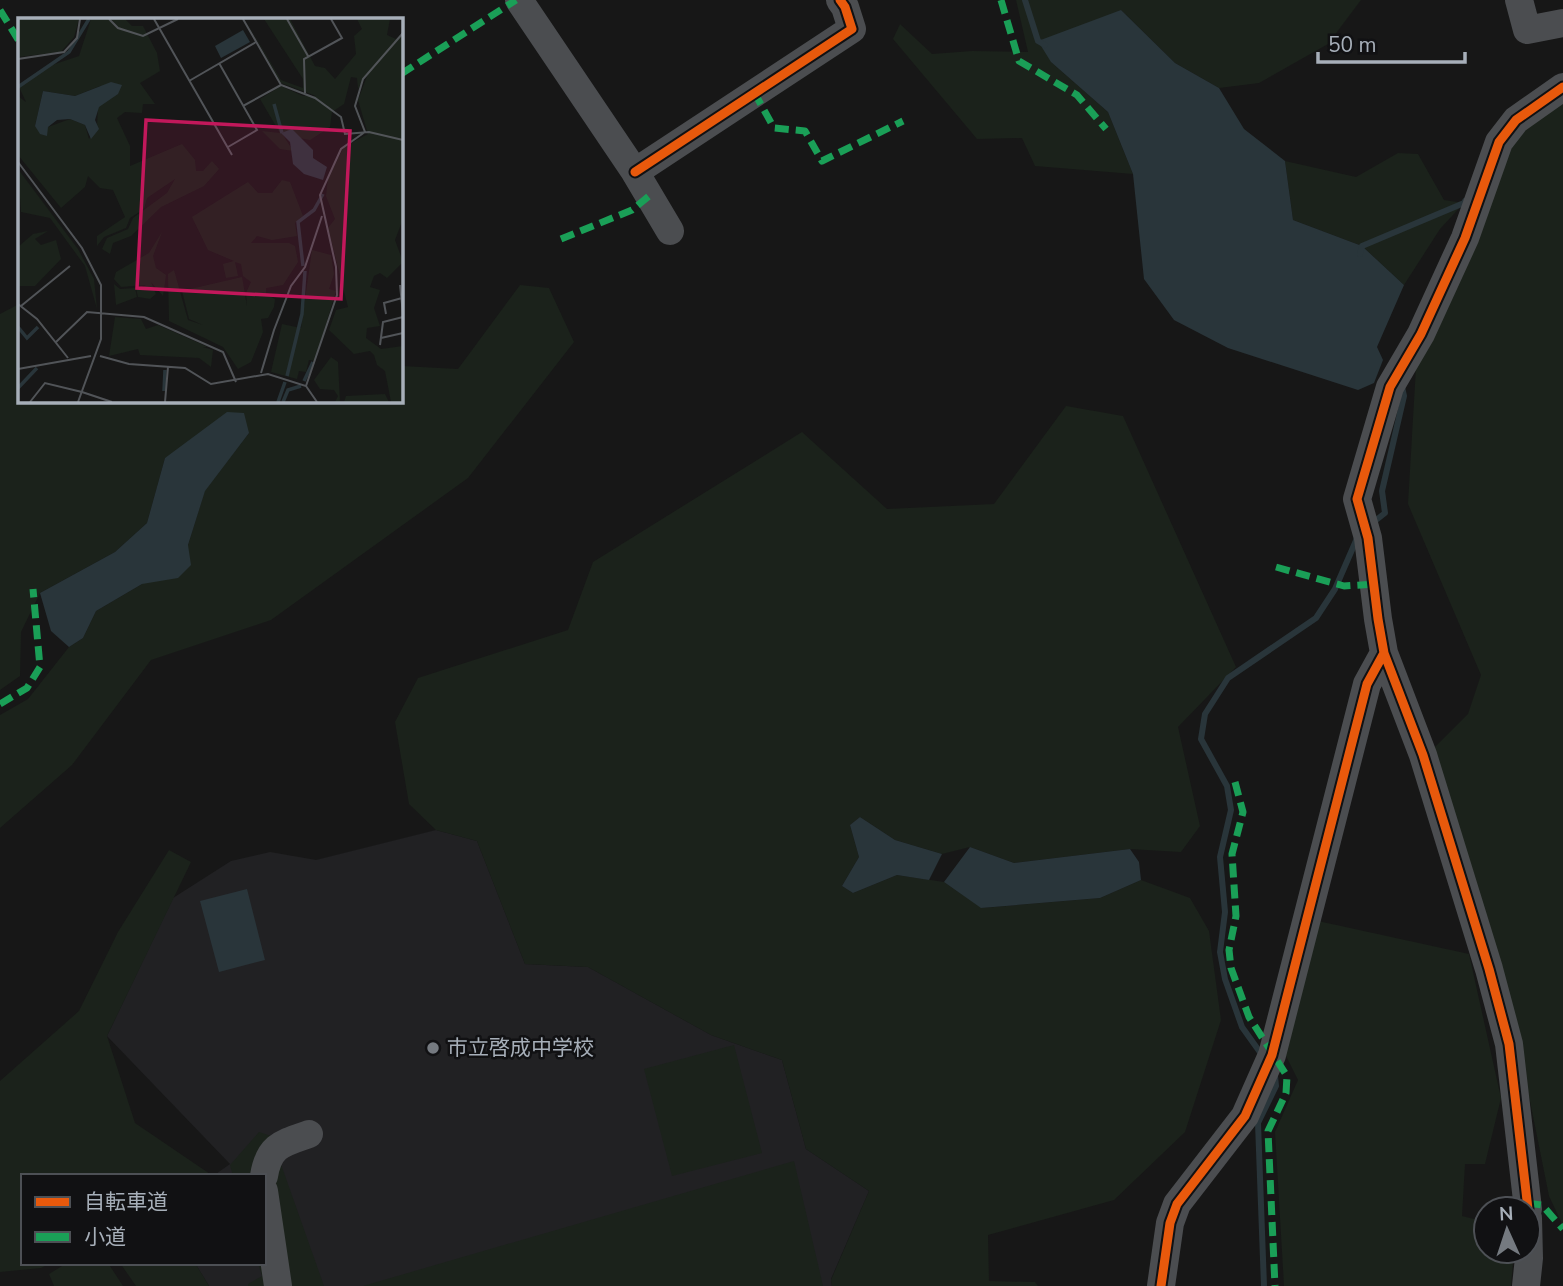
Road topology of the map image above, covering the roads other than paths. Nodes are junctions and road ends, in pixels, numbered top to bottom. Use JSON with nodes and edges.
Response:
{"nodes":[{"id":1,"x":519,"y":0,"type":"edge"},
{"id":2,"x":840,"y":0,"type":"edge"},
{"id":3,"x":1519,"y":0,"type":"edge"},
{"id":4,"x":1563,"y":23,"type":"edge"},
{"id":5,"x":1563,"y":87,"type":"edge"},
{"id":6,"x":635,"y":172,"type":"junction"},
{"id":7,"x":670,"y":232,"type":"dead end"},
{"id":8,"x":1384,"y":653,"type":"junction"},
{"id":9,"x":309,"y":1134,"type":"dead end"},
{"id":10,"x":264,"y":1174,"type":"edge"},
{"id":11,"x":1526,"y":1195,"type":"edge"},
{"id":12,"x":266,"y":1205,"type":"edge"},
{"id":13,"x":1529,"y":1265,"type":"edge"},
{"id":14,"x":278,"y":1286,"type":"edge"},
{"id":15,"x":1161,"y":1286,"type":"edge"},
{"id":16,"x":1526,"y":1286,"type":"edge"}],
"edges":[{"from":1,"to":6,"type":"street"},
{"from":2,"to":6,"type":"street"},
{"from":3,"to":4,"type":"street"},
{"from":5,"to":8,"type":"street"},
{"from":6,"to":7,"type":"street"},
{"from":8,"to":11,"type":"street"},
{"from":8,"to":15,"type":"street"},
{"from":9,"to":10,"type":"street"},
{"from":12,"to":14,"type":"street"},
{"from":13,"to":16,"type":"street"}]}
